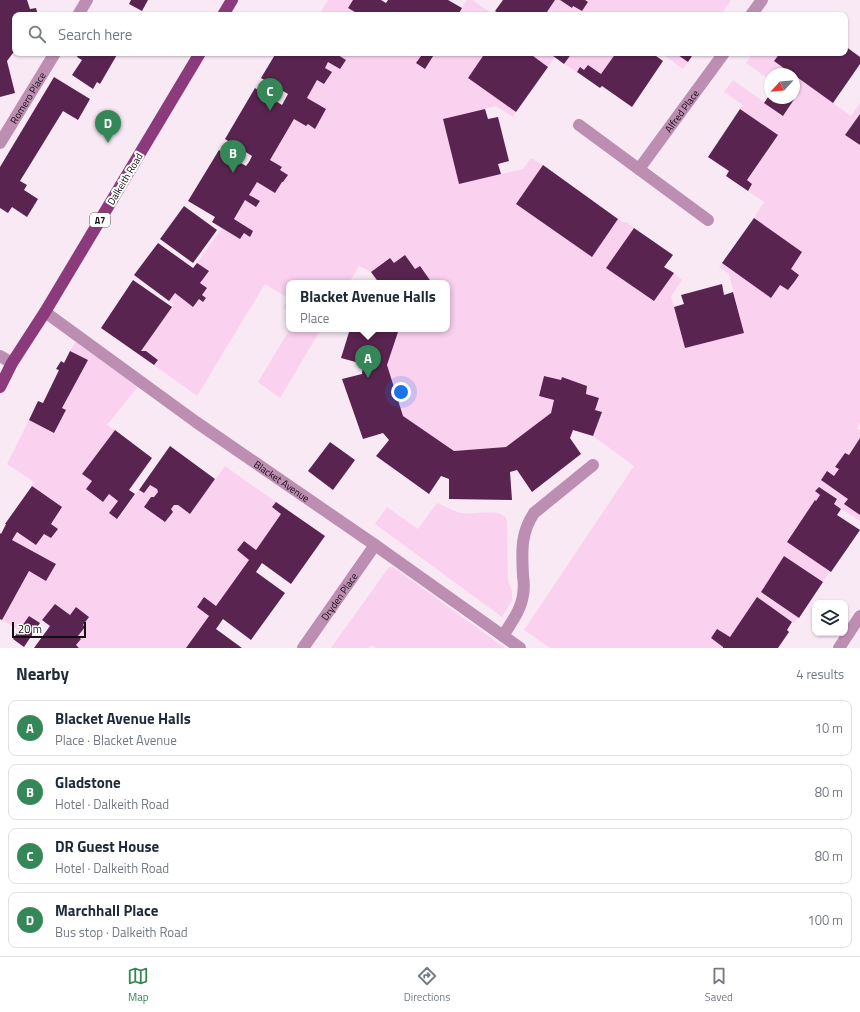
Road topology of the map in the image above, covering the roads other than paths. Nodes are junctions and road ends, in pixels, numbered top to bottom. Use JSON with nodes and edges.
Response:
{"nodes":[{"id":1,"x":87,"y":0,"type":"edge"},
{"id":2,"x":232,"y":0,"type":"edge"},
{"id":3,"x":762,"y":0,"type":"edge"},
{"id":4,"x":80,"y":12,"type":"edge"},
{"id":5,"x":225,"y":12,"type":"edge"},
{"id":6,"x":753,"y":12,"type":"edge"},
{"id":7,"x":53,"y":56,"type":"edge"},
{"id":8,"x":198,"y":56,"type":"edge"},
{"id":9,"x":722,"y":56,"type":"edge"},
{"id":10,"x":579,"y":125,"type":"dead end"},
{"id":11,"x":0,"y":143,"type":"edge"},
{"id":12,"x":639,"y":169,"type":"junction"},
{"id":13,"x":708,"y":220,"type":"dead end"},
{"id":14,"x":45,"y":312,"type":"junction"},
{"id":15,"x":0,"y":356,"type":"edge"},
{"id":16,"x":12,"y":363,"type":"junction"},
{"id":17,"x":0,"y":387,"type":"edge"},
{"id":18,"x":594,"y":465,"type":"dead end"},
{"id":19,"x":375,"y":545,"type":"junction"},
{"id":20,"x":860,"y":616,"type":"edge"},
{"id":21,"x":504,"y":636,"type":"junction"},
{"id":22,"x":303,"y":648,"type":"edge"},
{"id":23,"x":520,"y":648,"type":"edge"},
{"id":24,"x":839,"y":648,"type":"edge"}],
"edges":[{"from":1,"to":4,"type":"street"},
{"from":2,"to":5,"type":"main road"},
{"from":3,"to":6,"type":"street"},
{"from":7,"to":11,"type":"street","name":"Romero Place"},
{"from":8,"to":14,"type":"main road","name":"Dalkeith Road","number":"A7"},
{"from":9,"to":12,"type":"street","name":"Alfred Place"},
{"from":10,"to":12,"type":"street"},
{"from":12,"to":13,"type":"street"},
{"from":14,"to":16,"type":"main road","name":"Dalkeith Road","number":"A7"},
{"from":14,"to":19,"type":"street","name":"Blacket Avenue"},
{"from":15,"to":16,"type":"street"},
{"from":16,"to":17,"type":"main road","name":"Dalkeith Road","number":"A7"},
{"from":18,"to":21,"type":"street"},
{"from":19,"to":21,"type":"street","name":"Blacket Avenue"},
{"from":19,"to":22,"type":"street","name":"Dryden Place"},
{"from":20,"to":24,"type":"street"},
{"from":21,"to":23,"type":"street","name":"Blacket Avenue"}]}
